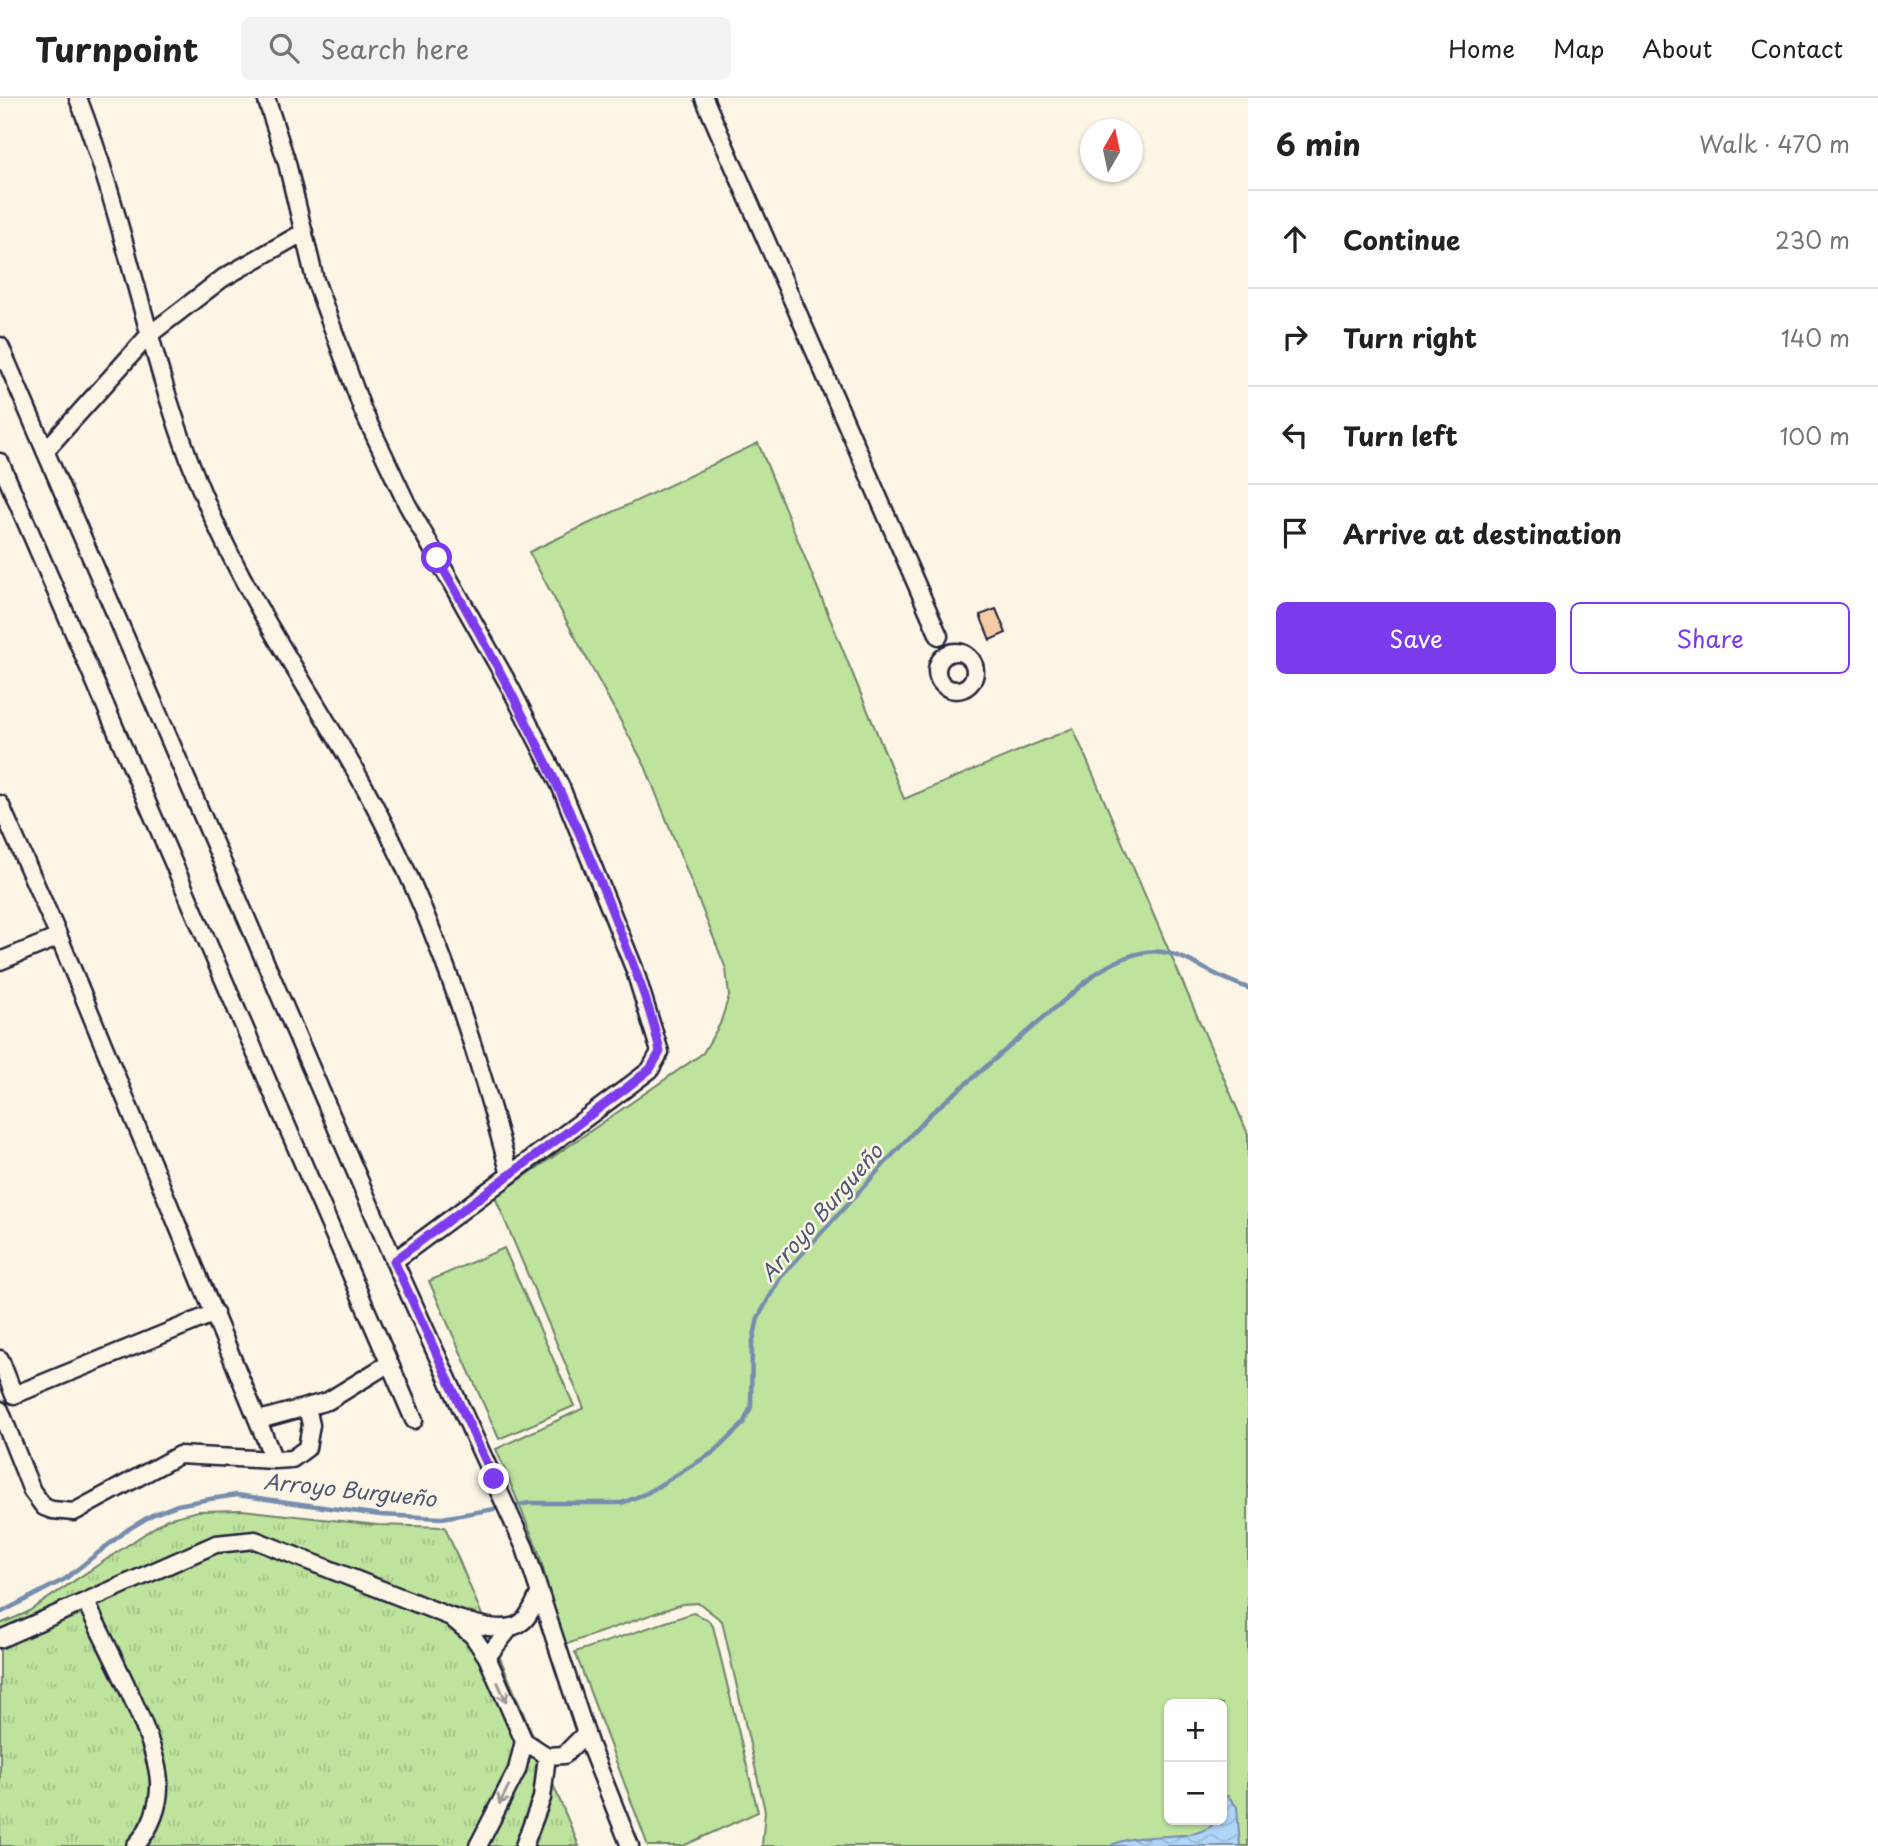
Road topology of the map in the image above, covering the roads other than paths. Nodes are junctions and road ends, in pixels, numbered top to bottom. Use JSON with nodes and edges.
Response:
{"nodes":[{"id":1,"x":78,"y":98,"type":"edge"},
{"id":2,"x":267,"y":98,"type":"edge"},
{"id":3,"x":704,"y":98,"type":"edge"},
{"id":4,"x":304,"y":232,"type":"junction"},
{"id":5,"x":149,"y":335,"type":"junction"},
{"id":6,"x":0,"y":346,"type":"edge"},
{"id":7,"x":46,"y":451,"type":"junction"},
{"id":8,"x":0,"y":463,"type":"edge"},
{"id":9,"x":939,"y":635,"type":"junction"},
{"id":10,"x":960,"y":652,"type":"junction"},
{"id":11,"x":939,"y":662,"type":"junction"},
{"id":12,"x":0,"y":804,"type":"edge"},
{"id":13,"x":59,"y":937,"type":"junction"},
{"id":14,"x":0,"y":961,"type":"edge"},
{"id":15,"x":510,"y":1175,"type":"junction"},
{"id":16,"x":394,"y":1261,"type":"junction"},
{"id":17,"x":215,"y":1313,"type":"junction"},
{"id":18,"x":0,"y":1359,"type":"edge"},
{"id":19,"x":388,"y":1364,"type":"junction"},
{"id":20,"x":307,"y":1407,"type":"junction"},
{"id":21,"x":0,"y":1410,"type":"edge"},
{"id":22,"x":259,"y":1420,"type":"junction"},
{"id":23,"x":414,"y":1420,"type":"dead end"},
{"id":24,"x":274,"y":1460,"type":"junction"},
{"id":25,"x":539,"y":1594,"type":"junction"},
{"id":26,"x":86,"y":1602,"type":"junction"},
{"id":27,"x":451,"y":1617,"type":"junction"},
{"id":28,"x":516,"y":1625,"type":"junction"},
{"id":29,"x":554,"y":1638,"type":"junction"},
{"id":30,"x":0,"y":1639,"type":"edge"},
{"id":31,"x":487,"y":1657,"type":"junction"},
{"id":32,"x":586,"y":1733,"type":"junction"},
{"id":33,"x":524,"y":1741,"type":"junction"},
{"id":34,"x":547,"y":1756,"type":"junction"},
{"id":35,"x":135,"y":1846,"type":"edge"},
{"id":36,"x":478,"y":1846,"type":"edge"},
{"id":37,"x":524,"y":1846,"type":"edge"},
{"id":38,"x":630,"y":1846,"type":"edge"}],
"edges":[{"from":1,"to":5,"type":"street"},
{"from":2,"to":4,"type":"street"},
{"from":3,"to":9,"type":"street"},
{"from":4,"to":5,"type":"street"},
{"from":4,"to":15,"type":"street"},
{"from":5,"to":7,"type":"street"},
{"from":5,"to":15,"type":"street"},
{"from":6,"to":7,"type":"street"},
{"from":7,"to":16,"type":"street"},
{"from":8,"to":19,"type":"street"},
{"from":9,"to":10,"type":"street"},
{"from":9,"to":11,"type":"street"},
{"from":10,"to":11,"type":"street"},
{"from":10,"to":11,"type":"street"},
{"from":12,"to":13,"type":"street"},
{"from":13,"to":14,"type":"street"},
{"from":13,"to":17,"type":"street"},
{"from":15,"to":16,"type":"street"},
{"from":16,"to":25,"type":"street"},
{"from":17,"to":18,"type":"street"},
{"from":17,"to":22,"type":"street"},
{"from":19,"to":20,"type":"street"},
{"from":19,"to":23,"type":"street"},
{"from":20,"to":22,"type":"street"},
{"from":20,"to":24,"type":"street"},
{"from":21,"to":24,"type":"street"},
{"from":22,"to":24,"type":"street"},
{"from":25,"to":28,"type":"street"},
{"from":25,"to":29,"type":"street"},
{"from":26,"to":27,"type":"street"},
{"from":26,"to":30,"type":"street"},
{"from":26,"to":35,"type":"street"},
{"from":27,"to":28,"type":"street"},
{"from":27,"to":31,"type":"street"},
{"from":28,"to":29,"type":"street"},
{"from":28,"to":31,"type":"street"},
{"from":29,"to":32,"type":"street"},
{"from":31,"to":33,"type":"street","one_way":true},
{"from":32,"to":34,"type":"street"},
{"from":32,"to":38,"type":"street"},
{"from":33,"to":34,"type":"street"},
{"from":33,"to":36,"type":"street","one_way":true},
{"from":34,"to":37,"type":"street"}]}
